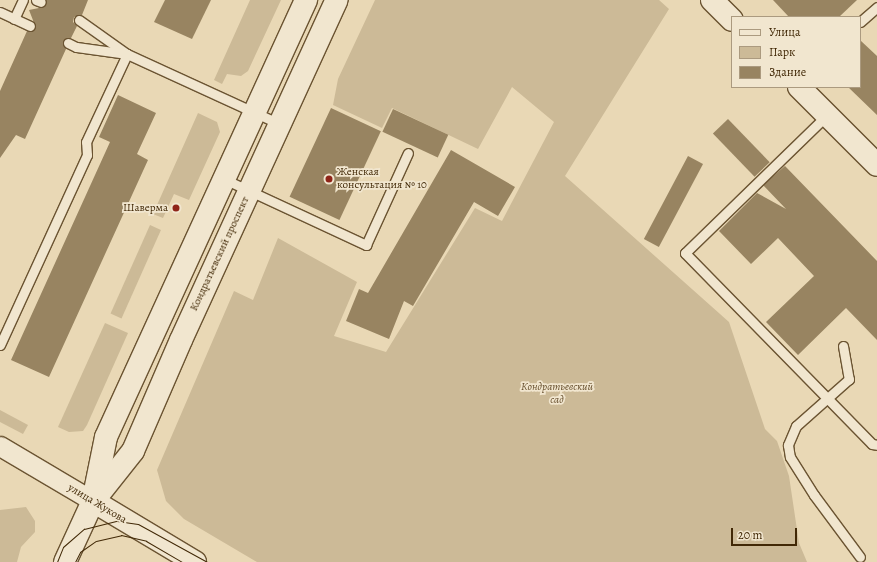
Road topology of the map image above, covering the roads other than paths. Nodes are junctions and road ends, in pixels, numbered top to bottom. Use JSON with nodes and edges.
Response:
{"nodes":[{"id":1,"x":23,"y":0,"type":"edge"},
{"id":2,"x":306,"y":0,"type":"edge"},
{"id":3,"x":337,"y":0,"type":"edge"},
{"id":4,"x":712,"y":0,"type":"edge"},
{"id":5,"x":877,"y":7,"type":"edge"},
{"id":6,"x":0,"y":12,"type":"edge"},
{"id":7,"x":14,"y":19,"type":"junction"},
{"id":8,"x":731,"y":19,"type":"edge"},
{"id":9,"x":79,"y":20,"type":"dead end"},
{"id":10,"x":861,"y":21,"type":"edge"},
{"id":11,"x":30,"y":26,"type":"dead end"},
{"id":12,"x":68,"y":43,"type":"dead end"},
{"id":13,"x":127,"y":54,"type":"junction"},
{"id":14,"x":800,"y":88,"type":"edge"},
{"id":15,"x":255,"y":113,"type":"junction"},
{"id":16,"x":827,"y":115,"type":"junction"},
{"id":17,"x":280,"y":124,"type":"junction"},
{"id":18,"x":408,"y":153,"type":"dead end"},
{"id":19,"x":877,"y":165,"type":"edge"},
{"id":20,"x":224,"y":179,"type":"junction"},
{"id":21,"x":249,"y":190,"type":"junction"},
{"id":22,"x":3,"y":333,"type":"edge"},
{"id":23,"x":0,"y":345,"type":"edge"},
{"id":24,"x":843,"y":346,"type":"dead end"},
{"id":25,"x":827,"y":399,"type":"junction"},
{"id":26,"x":875,"y":443,"type":"edge"},
{"id":27,"x":0,"y":446,"type":"edge"},
{"id":28,"x":93,"y":501,"type":"junction"},
{"id":29,"x":860,"y":557,"type":"dead end"},
{"id":30,"x":65,"y":562,"type":"edge"},
{"id":31,"x":195,"y":562,"type":"edge"}],
"edges":[{"from":1,"to":7,"type":"lane"},
{"from":2,"to":15,"type":"main road","name":"Кондратьевский проспект"},
{"from":3,"to":17,"type":"main road","name":"Кондратьевский проспект"},
{"from":4,"to":8,"type":"main road"},
{"from":5,"to":10,"type":"lane"},
{"from":6,"to":7,"type":"lane"},
{"from":7,"to":11,"type":"lane"},
{"from":9,"to":13,"type":"lane"},
{"from":12,"to":13,"type":"lane"},
{"from":13,"to":15,"type":"lane"},
{"from":13,"to":22,"type":"lane"},
{"from":14,"to":16,"type":"main road"},
{"from":15,"to":17,"type":"lane"},
{"from":15,"to":20,"type":"main road","name":"Кондратьевский проспект"},
{"from":16,"to":19,"type":"main road"},
{"from":16,"to":25,"type":"lane"},
{"from":17,"to":21,"type":"main road","name":"Кондратьевский проспект"},
{"from":18,"to":21,"type":"lane"},
{"from":20,"to":21,"type":"lane"},
{"from":20,"to":28,"type":"main road","name":"Кондратьевский проспект"},
{"from":21,"to":28,"type":"main road","name":"Кондратьевский проспект"},
{"from":22,"to":23,"type":"lane"},
{"from":24,"to":25,"type":"lane"},
{"from":25,"to":26,"type":"lane"},
{"from":25,"to":29,"type":"lane"},
{"from":27,"to":28,"type":"street","name":"улица Жукова"},
{"from":28,"to":30,"type":"main road","name":"Кондратьевский проспект"},
{"from":28,"to":31,"type":"main road","name":"улица Жукова"}]}
